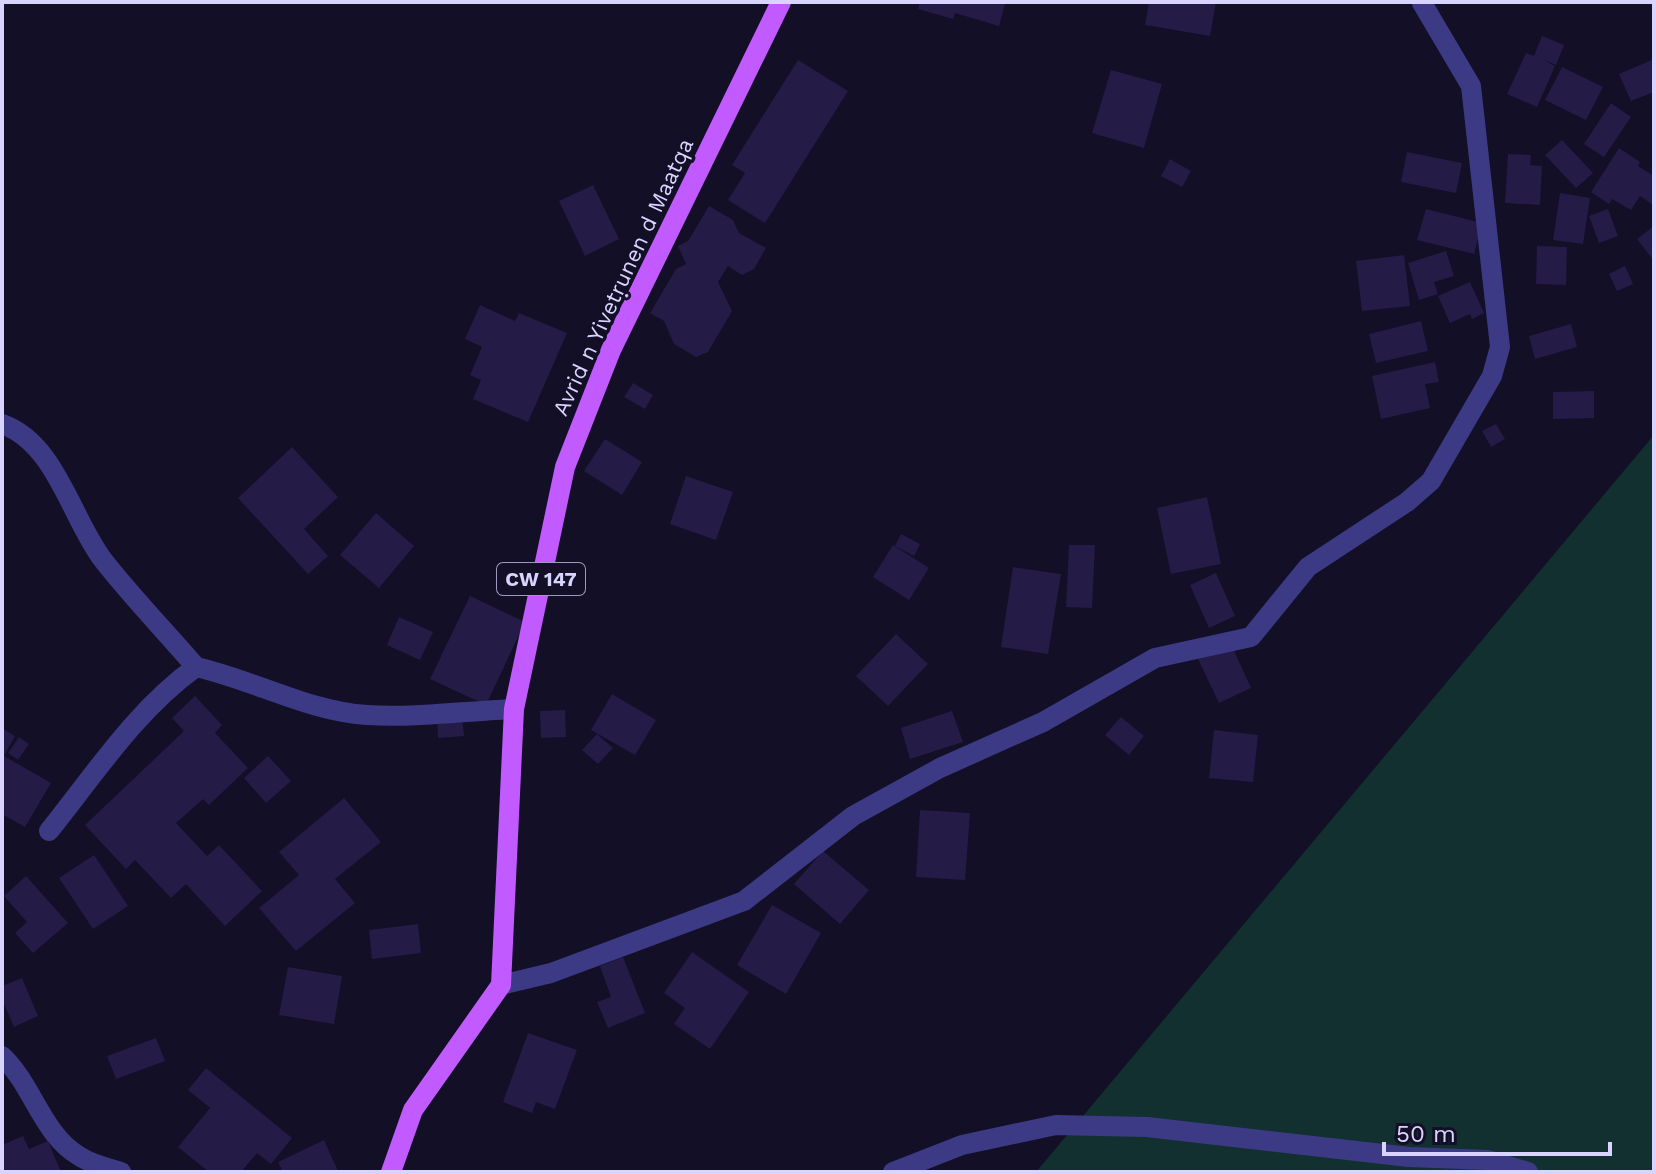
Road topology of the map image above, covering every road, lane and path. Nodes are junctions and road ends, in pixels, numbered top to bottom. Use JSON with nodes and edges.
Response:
{"nodes":[{"id":1,"x":781,"y":2,"type":"edge"},
{"id":2,"x":1422,"y":3,"type":"edge"},
{"id":3,"x":2,"y":424,"type":"edge"},
{"id":4,"x":196,"y":667,"type":"junction"},
{"id":5,"x":514,"y":709,"type":"junction"},
{"id":6,"x":49,"y":831,"type":"dead end"},
{"id":7,"x":501,"y":985,"type":"junction"},
{"id":8,"x":2,"y":1056,"type":"edge"},
{"id":9,"x":121,"y":1172,"type":"edge"},
{"id":10,"x":391,"y":1172,"type":"edge"},
{"id":11,"x":893,"y":1172,"type":"edge"},
{"id":12,"x":1528,"y":1172,"type":"edge"}],
"edges":[{"from":1,"to":5,"type":"main road","name":"Avrid n Yivetṛunen d Maatqa","number":"CW 147"},
{"from":2,"to":7,"type":"street"},
{"from":3,"to":4,"type":"street"},
{"from":4,"to":5,"type":"street"},
{"from":4,"to":6,"type":"street"},
{"from":5,"to":7,"type":"main road","name":"Avrid n Yivetṛunen d Maatqa","number":"CW 147"},
{"from":7,"to":10,"type":"main road"},
{"from":8,"to":9,"type":"street"},
{"from":11,"to":12,"type":"street"}]}
